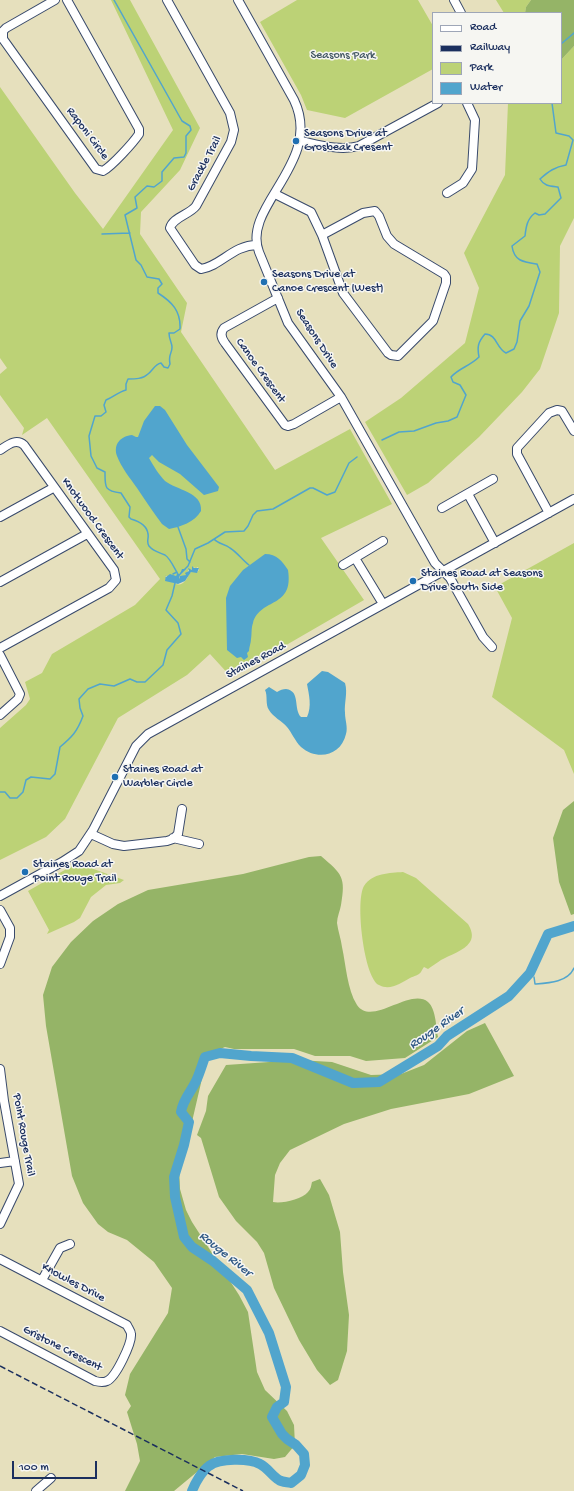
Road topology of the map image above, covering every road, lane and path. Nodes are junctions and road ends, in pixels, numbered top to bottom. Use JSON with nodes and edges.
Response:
{"nodes":[{"id":1,"x":55,"y":0,"type":"edge"},
{"id":2,"x":68,"y":0,"type":"edge"},
{"id":3,"x":167,"y":0,"type":"edge"},
{"id":4,"x":238,"y":0,"type":"edge"},
{"id":5,"x":454,"y":0,"type":"edge"},
{"id":6,"x":460,"y":12,"type":"edge"},
{"id":7,"x":436,"y":104,"type":"edge"},
{"id":8,"x":467,"y":104,"type":"edge"},
{"id":9,"x":301,"y":141,"type":"junction"},
{"id":10,"x":447,"y":193,"type":"dead end"},
{"id":11,"x":275,"y":194,"type":"junction"},
{"id":12,"x":322,"y":235,"type":"junction"},
{"id":13,"x":257,"y":245,"type":"junction"},
{"id":14,"x":278,"y":298,"type":"junction"},
{"id":15,"x":341,"y":398,"type":"junction"},
{"id":16,"x":574,"y":431,"type":"edge"},
{"id":17,"x":0,"y":450,"type":"edge"},
{"id":18,"x":493,"y":479,"type":"dead end"},
{"id":19,"x":53,"y":488,"type":"junction"},
{"id":20,"x":468,"y":494,"type":"junction"},
{"id":21,"x":574,"y":499,"type":"edge"},
{"id":22,"x":442,"y":508,"type":"dead end"},
{"id":23,"x":549,"y":513,"type":"junction"},
{"id":24,"x":0,"y":517,"type":"edge"},
{"id":25,"x":87,"y":534,"type":"junction"},
{"id":26,"x":383,"y":541,"type":"dead end"},
{"id":27,"x":496,"y":543,"type":"junction"},
{"id":28,"x":355,"y":558,"type":"junction"},
{"id":29,"x":343,"y":565,"type":"dead end"},
{"id":30,"x":443,"y":571,"type":"junction"},
{"id":31,"x":0,"y":582,"type":"edge"},
{"id":32,"x":383,"y":604,"type":"junction"},
{"id":33,"x":492,"y":647,"type":"dead end"},
{"id":34,"x":0,"y":648,"type":"edge"},
{"id":35,"x":0,"y":655,"type":"edge"},
{"id":36,"x":0,"y":715,"type":"edge"},
{"id":37,"x":182,"y":809,"type":"dead end"},
{"id":38,"x":91,"y":834,"type":"junction"},
{"id":39,"x":173,"y":838,"type":"junction"},
{"id":40,"x":199,"y":844,"type":"dead end"},
{"id":41,"x":0,"y":896,"type":"edge"},
{"id":42,"x":0,"y":910,"type":"edge"},
{"id":43,"x":0,"y":964,"type":"edge"},
{"id":44,"x":0,"y":1070,"type":"edge"},
{"id":45,"x":2,"y":1094,"type":"edge"},
{"id":46,"x":15,"y":1161,"type":"junction"},
{"id":47,"x":0,"y":1164,"type":"edge"},
{"id":48,"x":0,"y":1224,"type":"edge"},
{"id":49,"x":70,"y":1244,"type":"dead end"},
{"id":50,"x":0,"y":1260,"type":"edge"},
{"id":51,"x":42,"y":1280,"type":"junction"},
{"id":52,"x":0,"y":1331,"type":"edge"},
{"id":53,"x":131,"y":1332,"type":"joint"},
{"id":54,"x":51,"y":1478,"type":"dead end"},
{"id":55,"x":36,"y":1491,"type":"edge"}],
"edges":[{"from":1,"to":2,"type":"street","name":"Raponi Circle"},
{"from":3,"to":13,"type":"street","name":"Grackle Trail"},
{"from":4,"to":9,"type":"street","name":"Seasons Drive"},
{"from":5,"to":6,"type":"street"},
{"from":7,"to":9,"type":"street"},
{"from":8,"to":10,"type":"street"},
{"from":9,"to":11,"type":"street","name":"Seasons Drive"},
{"from":11,"to":12,"type":"street"},
{"from":11,"to":13,"type":"street","name":"Seasons Drive"},
{"from":12,"to":12,"type":"street"},
{"from":13,"to":14,"type":"street","name":"Seasons Drive"},
{"from":14,"to":15,"type":"street","name":"Seasons Drive"},
{"from":14,"to":15,"type":"street","name":"Canoe Crescent"},
{"from":15,"to":30,"type":"street","name":"Seasons Drive"},
{"from":16,"to":23,"type":"street"},
{"from":17,"to":19,"type":"street","name":"Knotwood Crescent"},
{"from":18,"to":20,"type":"street"},
{"from":19,"to":24,"type":"street"},
{"from":19,"to":25,"type":"street","name":"Knotwood Crescent"},
{"from":20,"to":22,"type":"street"},
{"from":20,"to":27,"type":"street"},
{"from":21,"to":23,"type":"street","name":"Staines Road"},
{"from":23,"to":27,"type":"street","name":"Staines Road"},
{"from":25,"to":31,"type":"street"},
{"from":25,"to":34,"type":"street","name":"Knotwood Crescent"},
{"from":26,"to":28,"type":"street"},
{"from":27,"to":30,"type":"street","name":"Staines Road"},
{"from":28,"to":29,"type":"street"},
{"from":28,"to":32,"type":"street"},
{"from":30,"to":32,"type":"street","name":"Staines Road"},
{"from":30,"to":33,"type":"street","name":"Seasons Drive"},
{"from":32,"to":38,"type":"street","name":"Staines Road"},
{"from":35,"to":36,"type":"street"},
{"from":37,"to":39,"type":"street"},
{"from":38,"to":39,"type":"street"},
{"from":38,"to":41,"type":"street","name":"Staines Road"},
{"from":39,"to":40,"type":"street"},
{"from":42,"to":43,"type":"street"},
{"from":44,"to":45,"type":"street","name":"Point Rouge Trail"},
{"from":45,"to":46,"type":"street","name":"Point Rouge Trail"},
{"from":46,"to":47,"type":"street"},
{"from":46,"to":48,"type":"street","name":"Point Rouge Trail"},
{"from":49,"to":51,"type":"street"},
{"from":50,"to":51,"type":"street","name":"Knowles Drive"},
{"from":51,"to":53,"type":"street","name":"Knowles Drive"},
{"from":52,"to":53,"type":"street","name":"Gristone Crescent"},
{"from":54,"to":55,"type":"street"}]}
